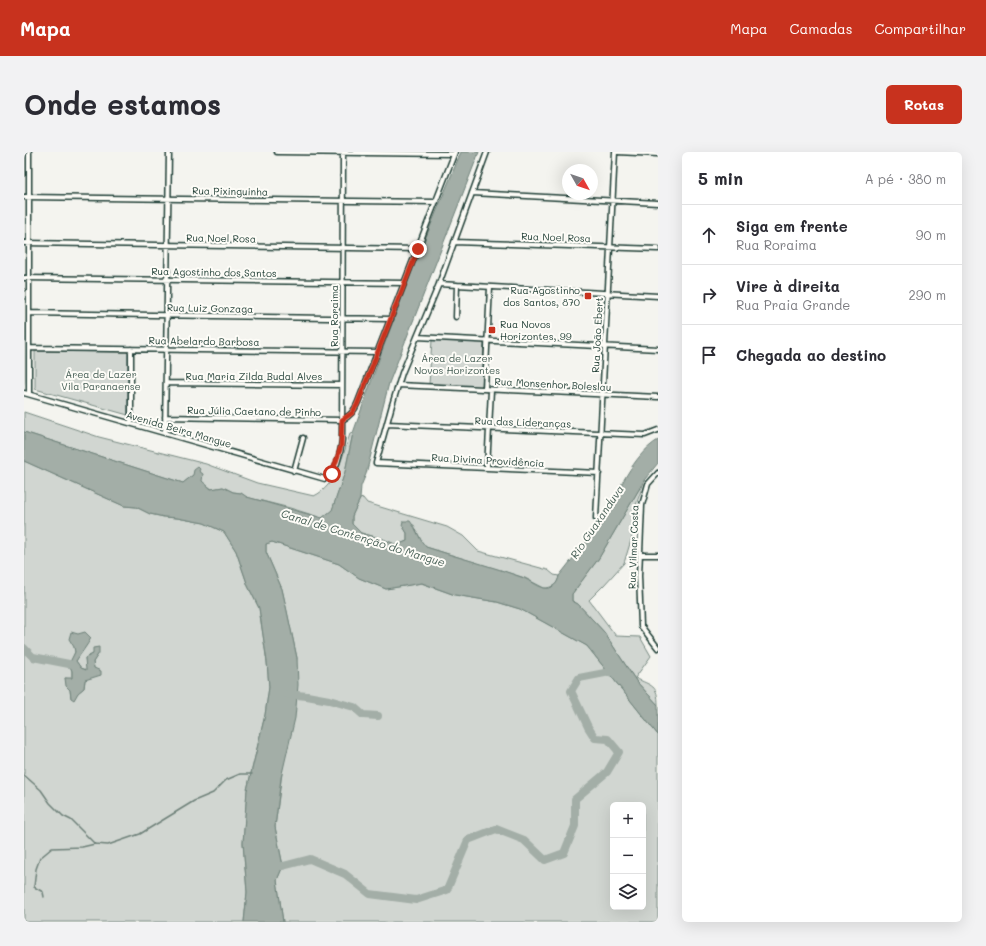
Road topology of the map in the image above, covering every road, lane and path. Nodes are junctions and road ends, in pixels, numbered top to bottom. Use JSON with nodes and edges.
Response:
{"nodes":[{"id":1,"x":29,"y":152,"type":"edge"},
{"id":2,"x":169,"y":152,"type":"edge"},
{"id":3,"x":277,"y":152,"type":"edge"},
{"id":4,"x":343,"y":152,"type":"edge"},
{"id":5,"x":487,"y":152,"type":"edge"},
{"id":6,"x":616,"y":152,"type":"edge"},
{"id":7,"x":455,"y":153,"type":"edge"},
{"id":8,"x":658,"y":154,"type":"edge"},
{"id":9,"x":472,"y":193,"type":"junction"},
{"id":10,"x":24,"y":197,"type":"edge"},
{"id":11,"x":29,"y":197,"type":"junction"},
{"id":12,"x":169,"y":198,"type":"junction"},
{"id":13,"x":343,"y":200,"type":"junction"},
{"id":14,"x":612,"y":200,"type":"junction"},
{"id":15,"x":436,"y":202,"type":"junction"},
{"id":16,"x":658,"y":203,"type":"edge"},
{"id":17,"x":454,"y":242,"type":"junction"},
{"id":18,"x":24,"y":243,"type":"edge"},
{"id":19,"x":29,"y":243,"type":"junction"},
{"id":20,"x":168,"y":245,"type":"junction"},
{"id":21,"x":610,"y":247,"type":"junction"},
{"id":22,"x":343,"y":248,"type":"junction"},
{"id":23,"x":418,"y":249,"type":"junction"},
{"id":24,"x":658,"y":249,"type":"edge"},
{"id":25,"x":24,"y":278,"type":"edge"},
{"id":26,"x":29,"y":278,"type":"junction"},
{"id":27,"x":167,"y":280,"type":"junction"},
{"id":28,"x":342,"y":282,"type":"junction"},
{"id":29,"x":404,"y":283,"type":"junction"},
{"id":30,"x":439,"y":284,"type":"junction"},
{"id":31,"x":457,"y":285,"type":"junction"},
{"id":32,"x":490,"y":287,"type":"junction"},
{"id":33,"x":608,"y":293,"type":"junction"},
{"id":34,"x":658,"y":296,"type":"edge"},
{"id":35,"x":29,"y":313,"type":"junction"},
{"id":36,"x":167,"y":315,"type":"junction"},
{"id":37,"x":456,"y":317,"type":"dead end"},
{"id":38,"x":342,"y":318,"type":"junction"},
{"id":39,"x":390,"y":319,"type":"junction"},
{"id":40,"x":417,"y":337,"type":"junction"},
{"id":41,"x":488,"y":340,"type":"junction"},
{"id":42,"x":605,"y":346,"type":"junction"},
{"id":43,"x":29,"y":348,"type":"junction"},
{"id":44,"x":131,"y":349,"type":"junction"},
{"id":45,"x":166,"y":349,"type":"junction"},
{"id":46,"x":658,"y":349,"type":"edge"},
{"id":47,"x":342,"y":351,"type":"junction"},
{"id":48,"x":378,"y":352,"type":"junction"},
{"id":49,"x":166,"y":383,"type":"junction"},
{"id":50,"x":342,"y":384,"type":"junction"},
{"id":51,"x":398,"y":385,"type":"junction"},
{"id":52,"x":485,"y":389,"type":"junction"},
{"id":53,"x":491,"y":390,"type":"junction"},
{"id":54,"x":24,"y":392,"type":"edge"},
{"id":55,"x":29,"y":394,"type":"junction"},
{"id":56,"x":602,"y":395,"type":"junction"},
{"id":57,"x":658,"y":397,"type":"edge"},
{"id":58,"x":165,"y":417,"type":"junction"},
{"id":59,"x":342,"y":420,"type":"junction"},
{"id":60,"x":131,"y":424,"type":"junction"},
{"id":61,"x":386,"y":424,"type":"junction"},
{"id":62,"x":489,"y":428,"type":"junction"},
{"id":63,"x":658,"y":430,"type":"edge"},
{"id":64,"x":165,"y":433,"type":"junction"},
{"id":65,"x":601,"y":433,"type":"junction"},
{"id":66,"x":303,"y":438,"type":"dead end"},
{"id":67,"x":487,"y":468,"type":"junction"},
{"id":68,"x":294,"y":471,"type":"junction"},
{"id":69,"x":599,"y":473,"type":"junction"},
{"id":70,"x":658,"y":473,"type":"edge"},
{"id":71,"x":329,"y":478,"type":"joint"},
{"id":72,"x":596,"y":518,"type":"dead end"},
{"id":73,"x":640,"y":555,"type":"junction"},
{"id":74,"x":658,"y":555,"type":"edge"},
{"id":75,"x":658,"y":648,"type":"edge"}],
"edges":[{"from":1,"to":11,"type":"street"},
{"from":2,"to":12,"type":"street"},
{"from":3,"to":4,"type":"street"},
{"from":4,"to":7,"type":"street"},
{"from":4,"to":13,"type":"street","name":"Rua Roraima"},
{"from":5,"to":9,"type":"street"},
{"from":6,"to":8,"type":"street"},
{"from":6,"to":14,"type":"street","name":"Rua João Ebert"},
{"from":7,"to":15,"type":"street"},
{"from":9,"to":14,"type":"street"},
{"from":9,"to":17,"type":"street"},
{"from":10,"to":11,"type":"street","name":"Rua Pixinguinha"},
{"from":11,"to":12,"type":"street","name":"Rua Pixinguinha"},
{"from":11,"to":19,"type":"street"},
{"from":12,"to":13,"type":"street","name":"Rua Pixinguinha"},
{"from":12,"to":20,"type":"street"},
{"from":13,"to":15,"type":"street","name":"Rua Pixinguinha"},
{"from":13,"to":22,"type":"street","name":"Rua Roraima"},
{"from":14,"to":16,"type":"street"},
{"from":14,"to":21,"type":"street","name":"Rua João Ebert"},
{"from":15,"to":23,"type":"street"},
{"from":17,"to":21,"type":"street","name":"Rua Noel Rosa"},
{"from":17,"to":30,"type":"street"},
{"from":18,"to":19,"type":"street","name":"Rua Noel Rosa"},
{"from":19,"to":20,"type":"street","name":"Rua Noel Rosa"},
{"from":19,"to":26,"type":"street"},
{"from":20,"to":22,"type":"street","name":"Rua Noel Rosa"},
{"from":20,"to":27,"type":"street"},
{"from":21,"to":24,"type":"street","name":"Rua Noel Rosa"},
{"from":21,"to":33,"type":"street","name":"Rua João Ebert"},
{"from":22,"to":23,"type":"street","name":"Rua Noel Rosa"},
{"from":22,"to":28,"type":"street","name":"Rua Roraima"},
{"from":23,"to":29,"type":"street"},
{"from":25,"to":26,"type":"street","name":"Rua Agostinho dos Santos"},
{"from":26,"to":27,"type":"street","name":"Rua Agostinho dos Santos"},
{"from":26,"to":35,"type":"street"},
{"from":27,"to":28,"type":"street","name":"Rua Agostinho dos Santos"},
{"from":27,"to":36,"type":"street"},
{"from":28,"to":29,"type":"street","name":"Rua Agostinho dos Santos"},
{"from":28,"to":38,"type":"street","name":"Rua Roraima"},
{"from":29,"to":39,"type":"street"},
{"from":30,"to":31,"type":"street"},
{"from":30,"to":40,"type":"street"},
{"from":31,"to":32,"type":"street"},
{"from":31,"to":37,"type":"street"},
{"from":32,"to":33,"type":"street"},
{"from":32,"to":41,"type":"street"},
{"from":33,"to":34,"type":"street"},
{"from":33,"to":42,"type":"street","name":"Rua João Ebert"},
{"from":35,"to":36,"type":"street","name":"Rua Luiz Gonzaga"},
{"from":35,"to":43,"type":"street"},
{"from":36,"to":38,"type":"street","name":"Rua Luiz Gonzaga"},
{"from":36,"to":45,"type":"street"},
{"from":38,"to":39,"type":"street","name":"Rua Luiz Gonzaga"},
{"from":38,"to":47,"type":"street","name":"Rua Roraima"},
{"from":39,"to":48,"type":"street"},
{"from":40,"to":41,"type":"street"},
{"from":40,"to":51,"type":"street"},
{"from":41,"to":42,"type":"street"},
{"from":41,"to":52,"type":"street"},
{"from":42,"to":46,"type":"street"},
{"from":42,"to":56,"type":"street","name":"Rua João Ebert"},
{"from":43,"to":44,"type":"street","name":"Rua Abelardo Barbosa"},
{"from":43,"to":55,"type":"street"},
{"from":44,"to":45,"type":"street","name":"Rua Abelardo Barbosa"},
{"from":44,"to":60,"type":"street"},
{"from":45,"to":47,"type":"street","name":"Rua Abelardo Barbosa"},
{"from":45,"to":49,"type":"street"},
{"from":47,"to":48,"type":"street","name":"Rua Abelardo Barbosa"},
{"from":47,"to":50,"type":"street","name":"Rua Roraima"},
{"from":48,"to":59,"type":"street"},
{"from":49,"to":50,"type":"street","name":"Rua Maria Zilda Budal Alves"},
{"from":49,"to":58,"type":"street"},
{"from":50,"to":59,"type":"street","name":"Rua Roraima"},
{"from":51,"to":52,"type":"street","name":"Rua Monsenhor Boleslau"},
{"from":51,"to":61,"type":"street"},
{"from":52,"to":53,"type":"street","name":"Rua Monsenhor Boleslau"},
{"from":53,"to":56,"type":"street","name":"Rua Monsenhor Boleslau"},
{"from":53,"to":62,"type":"street"},
{"from":54,"to":55,"type":"street","name":"Avenida Beira Mangue"},
{"from":55,"to":60,"type":"street","name":"Avenida Beira Mangue"},
{"from":56,"to":57,"type":"street","name":"Rua Monsenhor Boleslau"},
{"from":56,"to":65,"type":"street","name":"Rua João Ebert"},
{"from":58,"to":59,"type":"street","name":"Rua Júlia Caetano de Pinho"},
{"from":58,"to":64,"type":"street"},
{"from":59,"to":71,"type":"street","name":"Rua Roraima"},
{"from":60,"to":64,"type":"street","name":"Avenida Beira Mangue"},
{"from":61,"to":62,"type":"street","name":"Rua das Lideranças"},
{"from":61,"to":67,"type":"street","name":"Rua Divina Providência"},
{"from":62,"to":65,"type":"street","name":"Rua das Lideranças"},
{"from":62,"to":67,"type":"street"},
{"from":63,"to":65,"type":"street","name":"Rua das Lideranças"},
{"from":64,"to":68,"type":"street","name":"Avenida Beira Mangue"},
{"from":65,"to":69,"type":"street","name":"Rua João Ebert"},
{"from":66,"to":68,"type":"street"},
{"from":67,"to":69,"type":"street","name":"Rua Divina Providência"},
{"from":68,"to":71,"type":"street","name":"Avenida Beira Mangue"},
{"from":69,"to":72,"type":"street","name":"Rua João Ebert"},
{"from":70,"to":73,"type":"street","name":"Rua Vilmar Costa"},
{"from":73,"to":74,"type":"street"},
{"from":73,"to":75,"type":"street","name":"Rua Vilmar Costa"}]}
